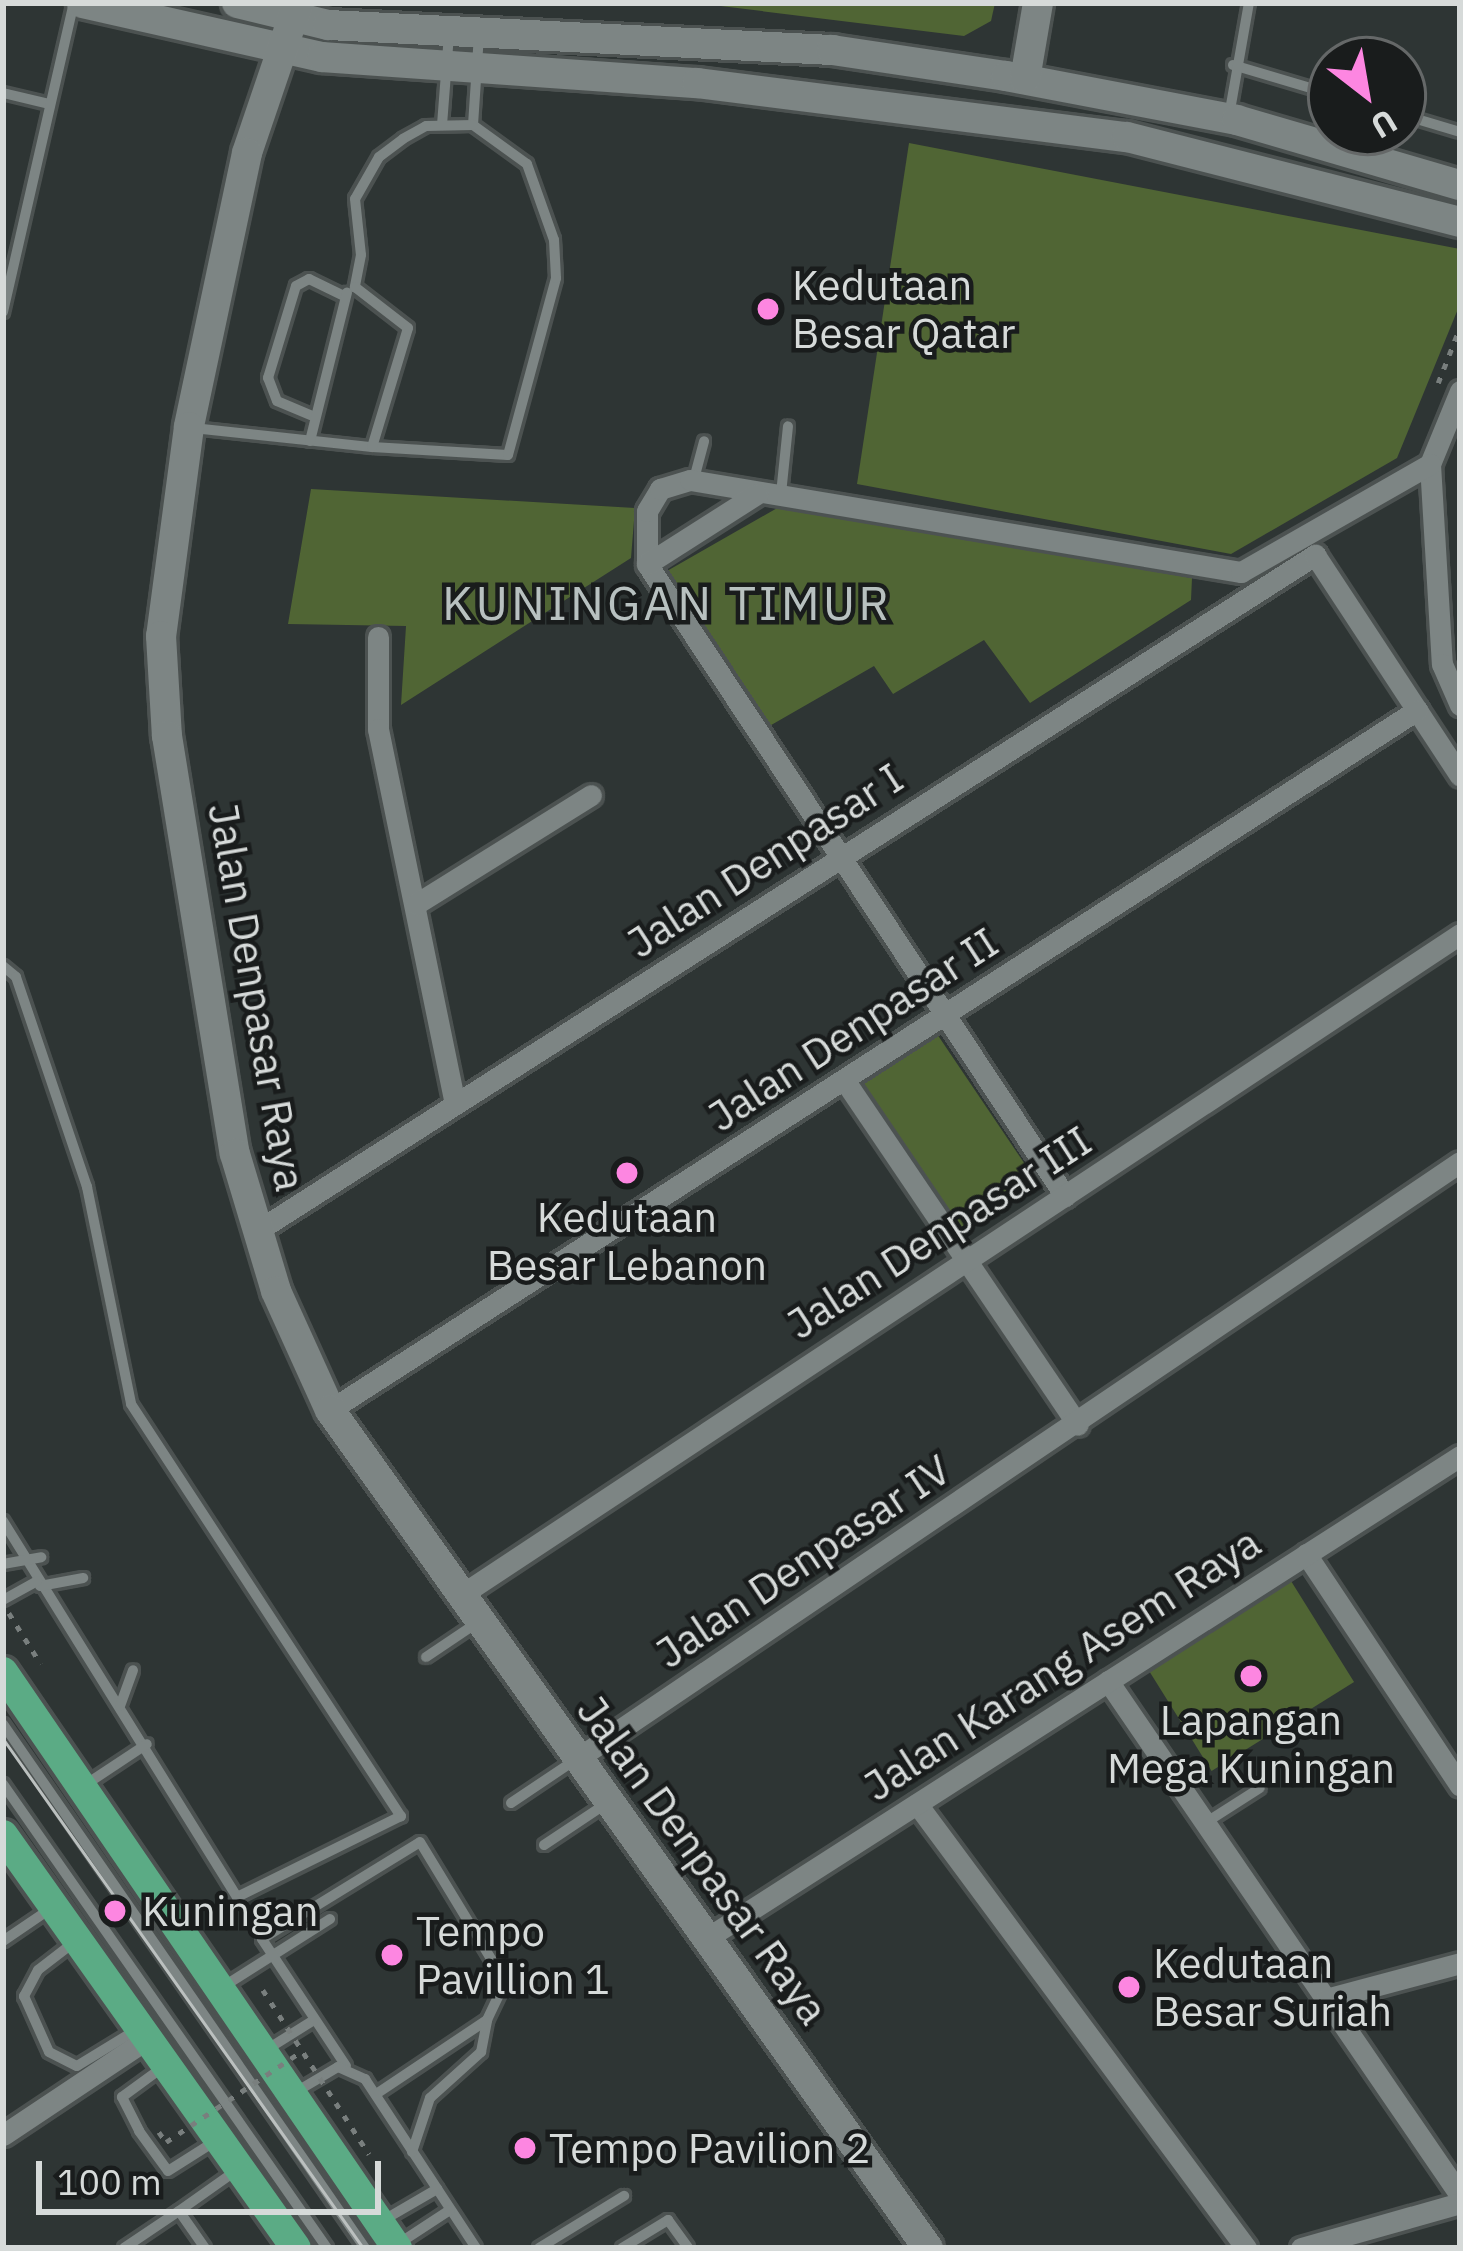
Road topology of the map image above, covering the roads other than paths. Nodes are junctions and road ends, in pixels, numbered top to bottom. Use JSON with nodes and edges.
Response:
{"nodes":[{"id":1,"x":78,"y":3,"type":"edge"},
{"id":2,"x":237,"y":3,"type":"edge"},
{"id":3,"x":1017,"y":3,"type":"edge"},
{"id":4,"x":1037,"y":3,"type":"edge"},
{"id":5,"x":1249,"y":3,"type":"edge"},
{"id":6,"x":296,"y":10,"type":"edge"},
{"id":7,"x":464,"y":33,"type":"junction"},
{"id":8,"x":280,"y":49,"type":"junction"},
{"id":9,"x":1233,"y":65,"type":"junction"},
{"id":10,"x":461,"y":66,"type":"junction"},
{"id":11,"x":1016,"y":78,"type":"junction"},
{"id":12,"x":1307,"y":87,"type":"edge"},
{"id":13,"x":3,"y":93,"type":"edge"},
{"id":14,"x":49,"y":104,"type":"junction"},
{"id":15,"x":1229,"y":119,"type":"junction"},
{"id":16,"x":1427,"y":123,"type":"edge"},
{"id":17,"x":442,"y":125,"type":"junction"},
{"id":18,"x":473,"y":125,"type":"junction"},
{"id":19,"x":1460,"y":132,"type":"edge"},
{"id":20,"x":1460,"y":184,"type":"edge"},
{"id":21,"x":1460,"y":222,"type":"edge"},
{"id":22,"x":355,"y":286,"type":"junction"},
{"id":23,"x":344,"y":296,"type":"junction"},
{"id":24,"x":3,"y":312,"type":"edge"},
{"id":25,"x":1460,"y":391,"type":"edge"},
{"id":26,"x":315,"y":417,"type":"junction"},
{"id":27,"x":788,"y":426,"type":"dead end"},
{"id":28,"x":189,"y":427,"type":"junction"},
{"id":29,"x":310,"y":441,"type":"junction"},
{"id":30,"x":704,"y":441,"type":"dead end"},
{"id":31,"x":372,"y":447,"type":"junction"},
{"id":32,"x":1430,"y":464,"type":"junction"},
{"id":33,"x":694,"y":481,"type":"junction"},
{"id":34,"x":757,"y":494,"type":"junction"},
{"id":35,"x":780,"y":497,"type":"junction"},
{"id":36,"x":647,"y":564,"type":"junction"},
{"id":37,"x":1438,"y":621,"type":"junction"},
{"id":38,"x":1460,"y":632,"type":"edge"},
{"id":39,"x":378,"y":637,"type":"dead end"},
{"id":40,"x":1451,"y":668,"type":"edge"},
{"id":41,"x":1460,"y":705,"type":"edge"},
{"id":42,"x":1417,"y":710,"type":"junction"},
{"id":43,"x":1460,"y":776,"type":"edge"},
{"id":44,"x":591,"y":795,"type":"dead end"},
{"id":45,"x":841,"y":858,"type":"junction"},
{"id":46,"x":416,"y":904,"type":"junction"},
{"id":47,"x":1460,"y":934,"type":"edge"},
{"id":48,"x":3,"y":966,"type":"edge"},
{"id":49,"x":946,"y":1016,"type":"junction"},
{"id":50,"x":845,"y":1081,"type":"junction"},
{"id":51,"x":455,"y":1104,"type":"junction"},
{"id":52,"x":1460,"y":1162,"type":"edge"},
{"id":53,"x":1065,"y":1196,"type":"junction"},
{"id":54,"x":257,"y":1231,"type":"junction"},
{"id":55,"x":967,"y":1260,"type":"junction"},
{"id":56,"x":330,"y":1411,"type":"junction"},
{"id":57,"x":1078,"y":1425,"type":"junction"},
{"id":58,"x":1460,"y":1456,"type":"edge"},
{"id":59,"x":3,"y":1521,"type":"edge"},
{"id":60,"x":1306,"y":1554,"type":"junction"},
{"id":61,"x":20,"y":1556,"type":"junction"},
{"id":62,"x":41,"y":1557,"type":"dead end"},
{"id":63,"x":3,"y":1564,"type":"edge"},
{"id":64,"x":83,"y":1578,"type":"dead end"},
{"id":65,"x":39,"y":1584,"type":"junction"},
{"id":66,"x":461,"y":1594,"type":"junction"},
{"id":67,"x":3,"y":1600,"type":"edge"},
{"id":68,"x":480,"y":1621,"type":"junction"},
{"id":69,"x":426,"y":1657,"type":"dead end"},
{"id":70,"x":133,"y":1670,"type":"dead end"},
{"id":71,"x":3,"y":1672,"type":"edge"},
{"id":72,"x":1108,"y":1682,"type":"junction"},
{"id":73,"x":120,"y":1706,"type":"junction"},
{"id":74,"x":3,"y":1724,"type":"edge"},
{"id":75,"x":147,"y":1744,"type":"junction"},
{"id":76,"x":578,"y":1758,"type":"junction"},
{"id":77,"x":3,"y":1784,"type":"edge"},
{"id":78,"x":1460,"y":1786,"type":"edge"},
{"id":79,"x":80,"y":1788,"type":"junction"},
{"id":80,"x":1260,"y":1788,"type":"dead end"},
{"id":81,"x":609,"y":1802,"type":"junction"},
{"id":82,"x":511,"y":1803,"type":"dead end"},
{"id":83,"x":917,"y":1804,"type":"junction"},
{"id":84,"x":1205,"y":1823,"type":"junction"},
{"id":85,"x":3,"y":1835,"type":"edge"},
{"id":86,"x":544,"y":1845,"type":"dead end"},
{"id":87,"x":53,"y":1907,"type":"junction"},
{"id":88,"x":330,"y":1919,"type":"dead end"},
{"id":89,"x":706,"y":1938,"type":"junction"},
{"id":90,"x":77,"y":1940,"type":"junction"},
{"id":91,"x":3,"y":1941,"type":"edge"},
{"id":92,"x":273,"y":1956,"type":"junction"},
{"id":93,"x":1460,"y":1963,"type":"edge"},
{"id":94,"x":220,"y":1988,"type":"junction"},
{"id":95,"x":1326,"y":1999,"type":"junction"},
{"id":96,"x":314,"y":2020,"type":"junction"},
{"id":97,"x":487,"y":2020,"type":"junction"},
{"id":98,"x":143,"y":2034,"type":"junction"},
{"id":99,"x":263,"y":2052,"type":"junction"},
{"id":100,"x":166,"y":2065,"type":"junction"},
{"id":101,"x":346,"y":2066,"type":"junction"},
{"id":102,"x":292,"y":2094,"type":"junction"},
{"id":103,"x":376,"y":2094,"type":"junction"},
{"id":104,"x":3,"y":2135,"type":"edge"},
{"id":105,"x":219,"y":2139,"type":"junction"},
{"id":106,"x":412,"y":2152,"type":"junction"},
{"id":107,"x":239,"y":2169,"type":"junction"},
{"id":108,"x":436,"y":2189,"type":"junction"},
{"id":109,"x":286,"y":2192,"type":"junction"},
{"id":110,"x":624,"y":2196,"type":"dead end"},
{"id":111,"x":1460,"y":2199,"type":"edge"},
{"id":112,"x":450,"y":2210,"type":"junction"},
{"id":113,"x":179,"y":2211,"type":"junction"},
{"id":114,"x":384,"y":2241,"type":"edge"},
{"id":115,"x":292,"y":2242,"type":"edge"},
{"id":116,"x":124,"y":2248,"type":"edge"},
{"id":117,"x":205,"y":2248,"type":"edge"},
{"id":118,"x":327,"y":2248,"type":"edge"},
{"id":119,"x":476,"y":2248,"type":"edge"},
{"id":120,"x":538,"y":2248,"type":"edge"},
{"id":121,"x":622,"y":2248,"type":"edge"},
{"id":122,"x":688,"y":2248,"type":"edge"},
{"id":123,"x":928,"y":2248,"type":"edge"},
{"id":124,"x":1246,"y":2248,"type":"edge"},
{"id":125,"x":1301,"y":2248,"type":"edge"}],
"edges":[{"from":1,"to":8,"type":"street"},
{"from":1,"to":14,"type":"lane"},
{"from":2,"to":6,"type":"street"},
{"from":3,"to":11,"type":"street"},
{"from":4,"to":11,"type":"street"},
{"from":5,"to":9,"type":"lane"},
{"from":6,"to":7,"type":"street"},
{"from":6,"to":8,"type":"street","name":"Jalan Denpasar Raya"},
{"from":7,"to":10,"type":"lane"},
{"from":7,"to":10,"type":"lane"},
{"from":7,"to":11,"type":"street"},
{"from":8,"to":10,"type":"street"},
{"from":8,"to":28,"type":"street","name":"Jalan Denpasar Raya"},
{"from":9,"to":12,"type":"lane"},
{"from":9,"to":15,"type":"lane"},
{"from":10,"to":17,"type":"lane"},
{"from":10,"to":18,"type":"lane"},
{"from":10,"to":21,"type":"street"},
{"from":11,"to":15,"type":"street"},
{"from":13,"to":14,"type":"lane"},
{"from":14,"to":24,"type":"lane"},
{"from":15,"to":20,"type":"street"},
{"from":16,"to":19,"type":"lane"},
{"from":17,"to":18,"type":"lane"},
{"from":17,"to":22,"type":"lane"},
{"from":18,"to":31,"type":"lane"},
{"from":22,"to":23,"type":"lane"},
{"from":22,"to":31,"type":"lane"},
{"from":23,"to":26,"type":"lane"},
{"from":23,"to":26,"type":"lane"},
{"from":25,"to":32,"type":"street"},
{"from":26,"to":29,"type":"lane"},
{"from":27,"to":35,"type":"lane"},
{"from":28,"to":29,"type":"lane"},
{"from":28,"to":54,"type":"street","name":"Jalan Denpasar Raya"},
{"from":29,"to":31,"type":"lane"},
{"from":30,"to":33,"type":"lane"},
{"from":32,"to":35,"type":"street"},
{"from":32,"to":37,"type":"street"},
{"from":33,"to":34,"type":"street"},
{"from":33,"to":36,"type":"street"},
{"from":34,"to":35,"type":"street"},
{"from":34,"to":36,"type":"street"},
{"from":36,"to":45,"type":"street"},
{"from":37,"to":38,"type":"lane"},
{"from":37,"to":40,"type":"street"},
{"from":39,"to":46,"type":"street"},
{"from":40,"to":41,"type":"street"},
{"from":42,"to":43,"type":"street"},
{"from":42,"to":45,"type":"street","name":"Jalan Denpasar I"},
{"from":42,"to":49,"type":"street","name":"Jalan Denpasar II"},
{"from":44,"to":46,"type":"street"},
{"from":45,"to":49,"type":"street"},
{"from":45,"to":51,"type":"street","name":"Jalan Denpasar I"},
{"from":46,"to":51,"type":"street"},
{"from":47,"to":53,"type":"street","name":"Jalan Denpasar III"},
{"from":48,"to":75,"type":"lane"},
{"from":49,"to":50,"type":"street","name":"Jalan Denpasar II"},
{"from":49,"to":53,"type":"street"},
{"from":50,"to":55,"type":"street"},
{"from":50,"to":56,"type":"street","name":"Jalan Denpasar II"},
{"from":51,"to":54,"type":"street","name":"Jalan Denpasar I"},
{"from":52,"to":57,"type":"street","name":"Jalan Denpasar IV"},
{"from":53,"to":55,"type":"street","name":"Jalan Denpasar III"},
{"from":54,"to":56,"type":"street","name":"Jalan Denpasar Raya"},
{"from":55,"to":57,"type":"street"},
{"from":55,"to":66,"type":"street","name":"Jalan Denpasar III"},
{"from":56,"to":66,"type":"street","name":"Jalan Denpasar Raya"},
{"from":57,"to":76,"type":"street","name":"Jalan Denpasar IV"},
{"from":58,"to":60,"type":"street","name":"Jalan Karang Asem Raya"},
{"from":59,"to":61,"type":"lane"},
{"from":60,"to":72,"type":"street","name":"Jalan Karang Asem Raya"},
{"from":60,"to":78,"type":"street"},
{"from":61,"to":62,"type":"lane"},
{"from":61,"to":63,"type":"lane"},
{"from":61,"to":65,"type":"lane"},
{"from":64,"to":65,"type":"lane"},
{"from":65,"to":67,"type":"lane"},
{"from":65,"to":73,"type":"lane"},
{"from":66,"to":68,"type":"street","name":"Jalan Denpasar Raya"},
{"from":68,"to":69,"type":"lane"},
{"from":68,"to":76,"type":"street","name":"Jalan Denpasar Raya"},
{"from":70,"to":73,"type":"lane"},
{"from":71,"to":79,"type":"main road"},
{"from":72,"to":83,"type":"street","name":"Jalan Karang Asem Raya"},
{"from":72,"to":84,"type":"street"},
{"from":73,"to":75,"type":"lane"},
{"from":74,"to":114,"type":"lane"},
{"from":75,"to":79,"type":"lane"},
{"from":76,"to":81,"type":"street","name":"Jalan Denpasar Raya"},
{"from":76,"to":82,"type":"lane","name":"Jalan Denpasar IV"},
{"from":77,"to":109,"type":"lane"},
{"from":79,"to":94,"type":"main road"},
{"from":80,"to":84,"type":"lane"},
{"from":81,"to":86,"type":"lane"},
{"from":81,"to":89,"type":"street","name":"Jalan Denpasar Raya"},
{"from":83,"to":89,"type":"street","name":"Jalan Karang Asem Raya"},
{"from":83,"to":124,"type":"street"},
{"from":84,"to":95,"type":"street"},
{"from":85,"to":87,"type":"main road"},
{"from":87,"to":90,"type":"main road"},
{"from":87,"to":91,"type":"lane"},
{"from":88,"to":92,"type":"lane"},
{"from":89,"to":123,"type":"street","name":"Jalan Denpasar Raya"},
{"from":90,"to":98,"type":"main road"},
{"from":90,"to":98,"type":"lane"},
{"from":92,"to":94,"type":"lane"},
{"from":92,"to":96,"type":"lane"},
{"from":92,"to":97,"type":"lane"},
{"from":93,"to":95,"type":"street"},
{"from":94,"to":99,"type":"main road"},
{"from":95,"to":111,"type":"street"},
{"from":96,"to":99,"type":"lane"},
{"from":96,"to":101,"type":"lane"},
{"from":97,"to":103,"type":"lane"},
{"from":97,"to":106,"type":"lane"},
{"from":98,"to":100,"type":"main road"},
{"from":98,"to":104,"type":"street"},
{"from":99,"to":102,"type":"main road"},
{"from":100,"to":105,"type":"main road"},
{"from":100,"to":105,"type":"lane"},
{"from":101,"to":102,"type":"lane"},
{"from":101,"to":103,"type":"lane"},
{"from":102,"to":114,"type":"main road"},
{"from":103,"to":106,"type":"lane"},
{"from":105,"to":107,"type":"main road"},
{"from":106,"to":108,"type":"lane"},
{"from":107,"to":113,"type":"lane"},
{"from":107,"to":115,"type":"main road"},
{"from":108,"to":112,"type":"lane"},
{"from":108,"to":114,"type":"lane"},
{"from":109,"to":115,"type":"lane"},
{"from":109,"to":118,"type":"lane"},
{"from":110,"to":120,"type":"lane"},
{"from":111,"to":125,"type":"street"},
{"from":112,"to":114,"type":"lane"},
{"from":112,"to":119,"type":"lane"},
{"from":113,"to":116,"type":"lane"},
{"from":113,"to":117,"type":"lane"},
{"from":121,"to":122,"type":"lane"}]}
